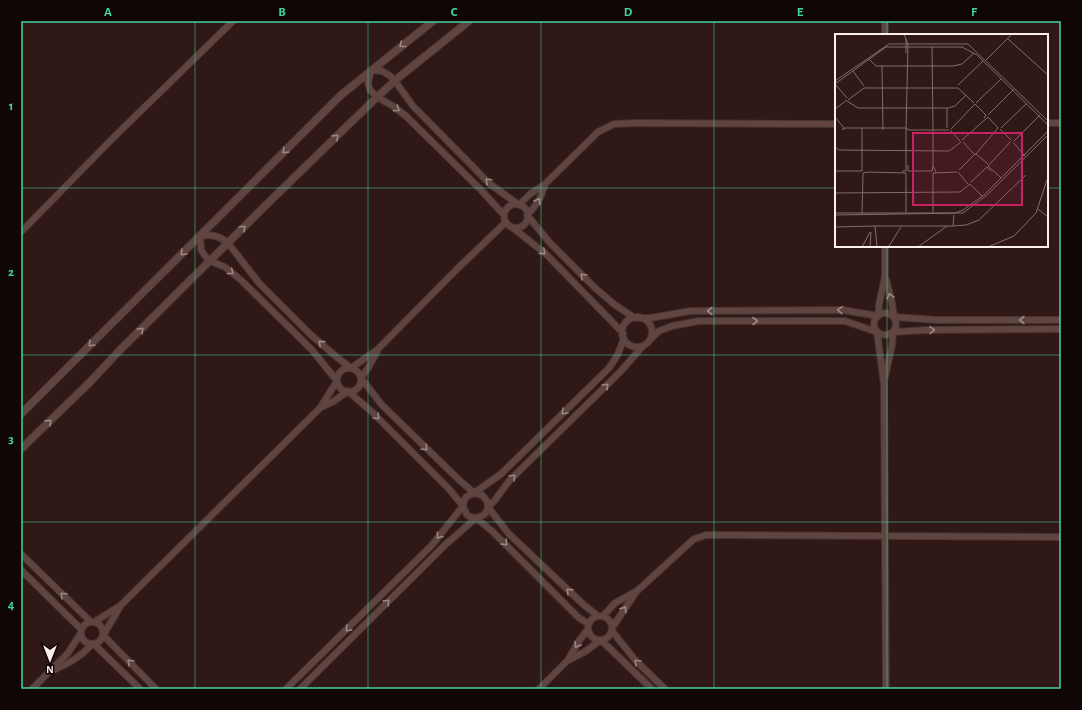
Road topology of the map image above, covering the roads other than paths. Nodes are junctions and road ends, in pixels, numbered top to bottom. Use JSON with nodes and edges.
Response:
{"nodes":[{"id":1,"x":233,"y":21,"type":"edge"},
{"id":2,"x":432,"y":21,"type":"edge"},
{"id":3,"x":469,"y":21,"type":"edge"},
{"id":4,"x":885,"y":21,"type":"edge"},
{"id":5,"x":885,"y":34,"type":"edge"},
{"id":6,"x":371,"y":70,"type":"junction"},
{"id":7,"x":395,"y":81,"type":"junction"},
{"id":8,"x":377,"y":97,"type":"junction"},
{"id":9,"x":1048,"y":123,"type":"edge"},
{"id":10,"x":1061,"y":123,"type":"edge"},
{"id":11,"x":835,"y":124,"type":"edge"},
{"id":12,"x":545,"y":184,"type":"junction"},
{"id":13,"x":519,"y":205,"type":"junction"},
{"id":14,"x":504,"y":215,"type":"junction"},
{"id":15,"x":527,"y":215,"type":"junction"},
{"id":16,"x":506,"y":222,"type":"junction"},
{"id":17,"x":513,"y":228,"type":"junction"},
{"id":18,"x":21,"y":232,"type":"edge"},
{"id":19,"x":200,"y":235,"type":"junction"},
{"id":20,"x":228,"y":243,"type":"junction"},
{"id":21,"x":885,"y":247,"type":"edge"},
{"id":22,"x":210,"y":261,"type":"junction"},
{"id":23,"x":885,"y":276,"type":"junction"},
{"id":24,"x":594,"y":287,"type":"junction"},
{"id":25,"x":586,"y":295,"type":"junction"},
{"id":26,"x":878,"y":316,"type":"junction"},
{"id":27,"x":894,"y":317,"type":"junction"},
{"id":28,"x":638,"y":318,"type":"junction"},
{"id":29,"x":1061,"y":320,"type":"edge"},
{"id":30,"x":1061,"y":329,"type":"edge"},
{"id":31,"x":622,"y":332,"type":"junction"},
{"id":32,"x":878,"y":332,"type":"junction"},
{"id":33,"x":893,"y":332,"type":"junction"},
{"id":34,"x":624,"y":339,"type":"junction"},
{"id":35,"x":651,"y":339,"type":"junction"},
{"id":36,"x":642,"y":346,"type":"junction"},
{"id":37,"x":377,"y":350,"type":"junction"},
{"id":38,"x":351,"y":368,"type":"junction"},
{"id":39,"x":361,"y":378,"type":"junction"},
{"id":40,"x":337,"y":381,"type":"junction"},
{"id":41,"x":884,"y":384,"type":"junction"},
{"id":42,"x":348,"y":391,"type":"junction"},
{"id":43,"x":320,"y":408,"type":"junction"},
{"id":44,"x":21,"y":414,"type":"edge"},
{"id":45,"x":21,"y":449,"type":"edge"},
{"id":46,"x":474,"y":493,"type":"junction"},
{"id":47,"x":463,"y":506,"type":"junction"},
{"id":48,"x":488,"y":507,"type":"junction"},
{"id":49,"x":476,"y":518,"type":"junction"},
{"id":50,"x":885,"y":536,"type":"junction"},
{"id":51,"x":1061,"y":537,"type":"edge"},
{"id":52,"x":426,"y":551,"type":"junction"},
{"id":53,"x":21,"y":554,"type":"edge"},
{"id":54,"x":432,"y":558,"type":"junction"},
{"id":55,"x":21,"y":570,"type":"edge"},
{"id":56,"x":637,"y":591,"type":"junction"},
{"id":57,"x":121,"y":605,"type":"junction"},
{"id":58,"x":600,"y":616,"type":"junction"},
{"id":59,"x":360,"y":617,"type":"junction"},
{"id":60,"x":92,"y":622,"type":"junction"},
{"id":61,"x":366,"y":623,"type":"junction"},
{"id":62,"x":588,"y":626,"type":"junction"},
{"id":63,"x":612,"y":629,"type":"junction"},
{"id":64,"x":81,"y":631,"type":"junction"},
{"id":65,"x":103,"y":634,"type":"junction"},
{"id":66,"x":600,"y":641,"type":"junction"},
{"id":67,"x":93,"y":644,"type":"junction"},
{"id":68,"x":316,"y":660,"type":"junction"},
{"id":69,"x":568,"y":661,"type":"junction"},
{"id":70,"x":322,"y":666,"type":"junction"},
{"id":71,"x":49,"y":672,"type":"junction"},
{"id":72,"x":32,"y":689,"type":"edge"},
{"id":73,"x":140,"y":689,"type":"edge"},
{"id":74,"x":156,"y":689,"type":"edge"},
{"id":75,"x":286,"y":689,"type":"edge"},
{"id":76,"x":300,"y":689,"type":"edge"},
{"id":77,"x":539,"y":689,"type":"edge"},
{"id":78,"x":652,"y":689,"type":"edge"},
{"id":79,"x":665,"y":689,"type":"edge"},
{"id":80,"x":886,"y":689,"type":"edge"}],
"edges":[{"from":1,"to":18,"type":"street"},
{"from":2,"to":6,"type":"street","one_way":true},
{"from":3,"to":7,"type":"street"},
{"from":4,"to":5,"type":"street"},
{"from":6,"to":7,"type":"street"},
{"from":6,"to":8,"type":"street"},
{"from":6,"to":19,"type":"street","one_way":true},
{"from":7,"to":8,"type":"street"},
{"from":13,"to":7,"type":"street","one_way":true},
{"from":8,"to":14,"type":"street","one_way":true},
{"from":20,"to":8,"type":"street","one_way":true},
{"from":9,"to":10,"type":"street"},
{"from":11,"to":12,"type":"street"},
{"from":12,"to":13,"type":"street"},
{"from":15,"to":12,"type":"street","one_way":true},
{"from":13,"to":14,"type":"street"},
{"from":13,"to":15,"type":"street"},
{"from":14,"to":16,"type":"street"},
{"from":15,"to":17,"type":"street"},
{"from":24,"to":15,"type":"street","one_way":true},
{"from":16,"to":17,"type":"street"},
{"from":16,"to":37,"type":"street"},
{"from":17,"to":25,"type":"street","one_way":true},
{"from":19,"to":20,"type":"street"},
{"from":19,"to":22,"type":"street"},
{"from":19,"to":44,"type":"street","one_way":true},
{"from":20,"to":22,"type":"street"},
{"from":38,"to":20,"type":"street","one_way":true},
{"from":21,"to":23,"type":"street"},
{"from":22,"to":40,"type":"street","one_way":true},
{"from":45,"to":22,"type":"street","one_way":true},
{"from":23,"to":26,"type":"street"},
{"from":27,"to":23,"type":"street","one_way":true},
{"from":24,"to":25,"type":"street"},
{"from":24,"to":28,"type":"street"},
{"from":25,"to":31,"type":"street"},
{"from":26,"to":27,"type":"street"},
{"from":26,"to":28,"type":"street","one_way":true},
{"from":26,"to":32,"type":"street"},
{"from":29,"to":27,"type":"street","one_way":true},
{"from":27,"to":33,"type":"street"},
{"from":28,"to":31,"type":"street"},
{"from":28,"to":35,"type":"street"},
{"from":33,"to":30,"type":"street","one_way":true},
{"from":31,"to":34,"type":"street"},
{"from":32,"to":33,"type":"street"},
{"from":35,"to":32,"type":"street","one_way":true},
{"from":32,"to":41,"type":"street"},
{"from":33,"to":41,"type":"street"},
{"from":34,"to":36,"type":"street"},
{"from":34,"to":46,"type":"street","one_way":true},
{"from":35,"to":36,"type":"street"},
{"from":48,"to":36,"type":"street","one_way":true},
{"from":37,"to":38,"type":"street"},
{"from":37,"to":39,"type":"street"},
{"from":38,"to":39,"type":"street"},
{"from":38,"to":40,"type":"street"},
{"from":39,"to":42,"type":"street"},
{"from":39,"to":46,"type":"street","one_way":true},
{"from":40,"to":42,"type":"street"},
{"from":40,"to":43,"type":"street"},
{"from":41,"to":50,"type":"street"},
{"from":42,"to":43,"type":"street"},
{"from":42,"to":47,"type":"street","one_way":true},
{"from":43,"to":57,"type":"street"},
{"from":46,"to":47,"type":"street"},
{"from":46,"to":48,"type":"street"},
{"from":47,"to":49,"type":"street"},
{"from":47,"to":52,"type":"street","one_way":true},
{"from":48,"to":49,"type":"street"},
{"from":58,"to":48,"type":"street","one_way":true},
{"from":49,"to":54,"type":"street"},
{"from":49,"to":62,"type":"street","one_way":true},
{"from":50,"to":51,"type":"street"},
{"from":50,"to":56,"type":"street"},
{"from":50,"to":80,"type":"street"},
{"from":52,"to":54,"type":"street"},
{"from":52,"to":59,"type":"street"},
{"from":60,"to":53,"type":"street","one_way":true},
{"from":61,"to":54,"type":"street","one_way":true},
{"from":55,"to":64,"type":"street"},
{"from":56,"to":58,"type":"street"},
{"from":63,"to":56,"type":"street","one_way":true},
{"from":57,"to":60,"type":"street"},
{"from":57,"to":65,"type":"street"},
{"from":58,"to":62,"type":"street"},
{"from":58,"to":63,"type":"street"},
{"from":59,"to":61,"type":"street"},
{"from":59,"to":68,"type":"street","one_way":true},
{"from":60,"to":64,"type":"street"},
{"from":60,"to":65,"type":"street"},
{"from":61,"to":70,"type":"street"},
{"from":62,"to":66,"type":"street"},
{"from":62,"to":69,"type":"street","one_way":true},
{"from":63,"to":66,"type":"street"},
{"from":79,"to":63,"type":"street","one_way":true},
{"from":64,"to":67,"type":"street"},
{"from":64,"to":71,"type":"street"},
{"from":65,"to":67,"type":"street"},
{"from":74,"to":65,"type":"street","one_way":true},
{"from":66,"to":69,"type":"street"},
{"from":66,"to":78,"type":"street"},
{"from":67,"to":71,"type":"street"},
{"from":67,"to":73,"type":"street"},
{"from":68,"to":70,"type":"street"},
{"from":68,"to":75,"type":"street"},
{"from":69,"to":77,"type":"street"},
{"from":70,"to":76,"type":"street"},
{"from":71,"to":72,"type":"street"}]}
